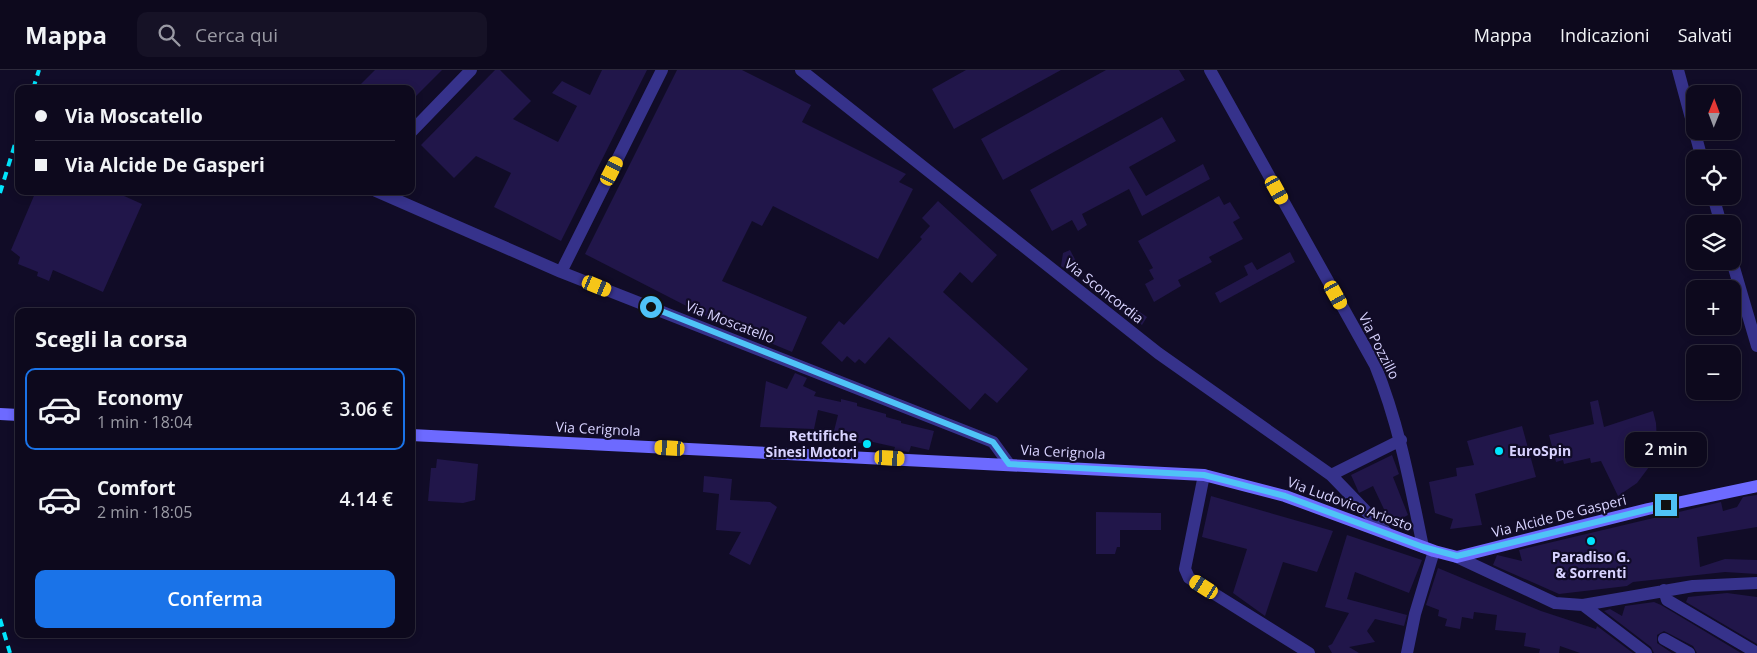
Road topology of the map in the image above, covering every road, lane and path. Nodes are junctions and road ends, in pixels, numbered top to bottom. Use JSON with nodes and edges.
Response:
{"nodes":[{"id":1,"x":471,"y":70,"type":"edge"},
{"id":2,"x":662,"y":70,"type":"edge"},
{"id":3,"x":800,"y":70,"type":"edge"},
{"id":4,"x":1210,"y":70,"type":"edge"},
{"id":5,"x":1678,"y":70,"type":"edge"},
{"id":6,"x":415,"y":128,"type":"edge"},
{"id":7,"x":1700,"y":150,"type":"edge"},
{"id":8,"x":385,"y":195,"type":"edge"},
{"id":9,"x":1735,"y":270,"type":"edge"},
{"id":10,"x":561,"y":272,"type":"junction"},
{"id":11,"x":1757,"y":346,"type":"edge"},
{"id":12,"x":0,"y":414,"type":"edge"},
{"id":13,"x":15,"y":415,"type":"edge"},
{"id":14,"x":415,"y":435,"type":"edge"},
{"id":15,"x":1401,"y":440,"type":"junction"},
{"id":16,"x":1009,"y":464,"type":"junction"},
{"id":17,"x":1204,"y":475,"type":"junction"},
{"id":18,"x":1332,"y":475,"type":"junction"},
{"id":19,"x":1757,"y":486,"type":"edge"},
{"id":20,"x":1389,"y":535,"type":"junction"},
{"id":21,"x":1428,"y":549,"type":"junction"},
{"id":22,"x":1457,"y":556,"type":"junction"},
{"id":23,"x":1757,"y":583,"type":"edge"},
{"id":24,"x":1664,"y":590,"type":"junction"},
{"id":25,"x":1583,"y":605,"type":"junction"},
{"id":26,"x":1664,"y":639,"type":"dead end"},
{"id":27,"x":1309,"y":653,"type":"edge"},
{"id":28,"x":1407,"y":653,"type":"edge"},
{"id":29,"x":1646,"y":653,"type":"edge"},
{"id":30,"x":1689,"y":653,"type":"edge"},
{"id":31,"x":1757,"y":653,"type":"edge"}],
"edges":[{"from":1,"to":6,"type":"street"},
{"from":2,"to":10,"type":"street"},
{"from":3,"to":18,"type":"street","name":"Via Sconcordia"},
{"from":4,"to":15,"type":"street","name":"Via Pozzillo"},
{"from":5,"to":7,"type":"street"},
{"from":8,"to":10,"type":"street","name":"Via Moscatello"},
{"from":9,"to":11,"type":"street"},
{"from":10,"to":16,"type":"street","name":"Via Moscatello"},
{"from":12,"to":13,"type":"street"},
{"from":14,"to":16,"type":"street","name":"Via Cerignola"},
{"from":15,"to":18,"type":"street"},
{"from":15,"to":21,"type":"street","name":"Via Pozzillo"},
{"from":16,"to":17,"type":"street","name":"Via Cerignola"},
{"from":17,"to":20,"type":"street","name":"Via Ludovico Ariosto"},
{"from":17,"to":27,"type":"street"},
{"from":18,"to":20,"type":"street","name":"Via Sconcordia"},
{"from":19,"to":22,"type":"street","name":"Via Alcide De Gasperi"},
{"from":20,"to":21,"type":"street","name":"Via Ludovico Ariosto"},
{"from":21,"to":22,"type":"street","name":"Via Ludovico Ariosto"},
{"from":21,"to":28,"type":"street"},
{"from":22,"to":25,"type":"street"},
{"from":23,"to":24,"type":"street"},
{"from":24,"to":25,"type":"street"},
{"from":24,"to":31,"type":"street"},
{"from":25,"to":29,"type":"street"},
{"from":26,"to":30,"type":"street"}]}
